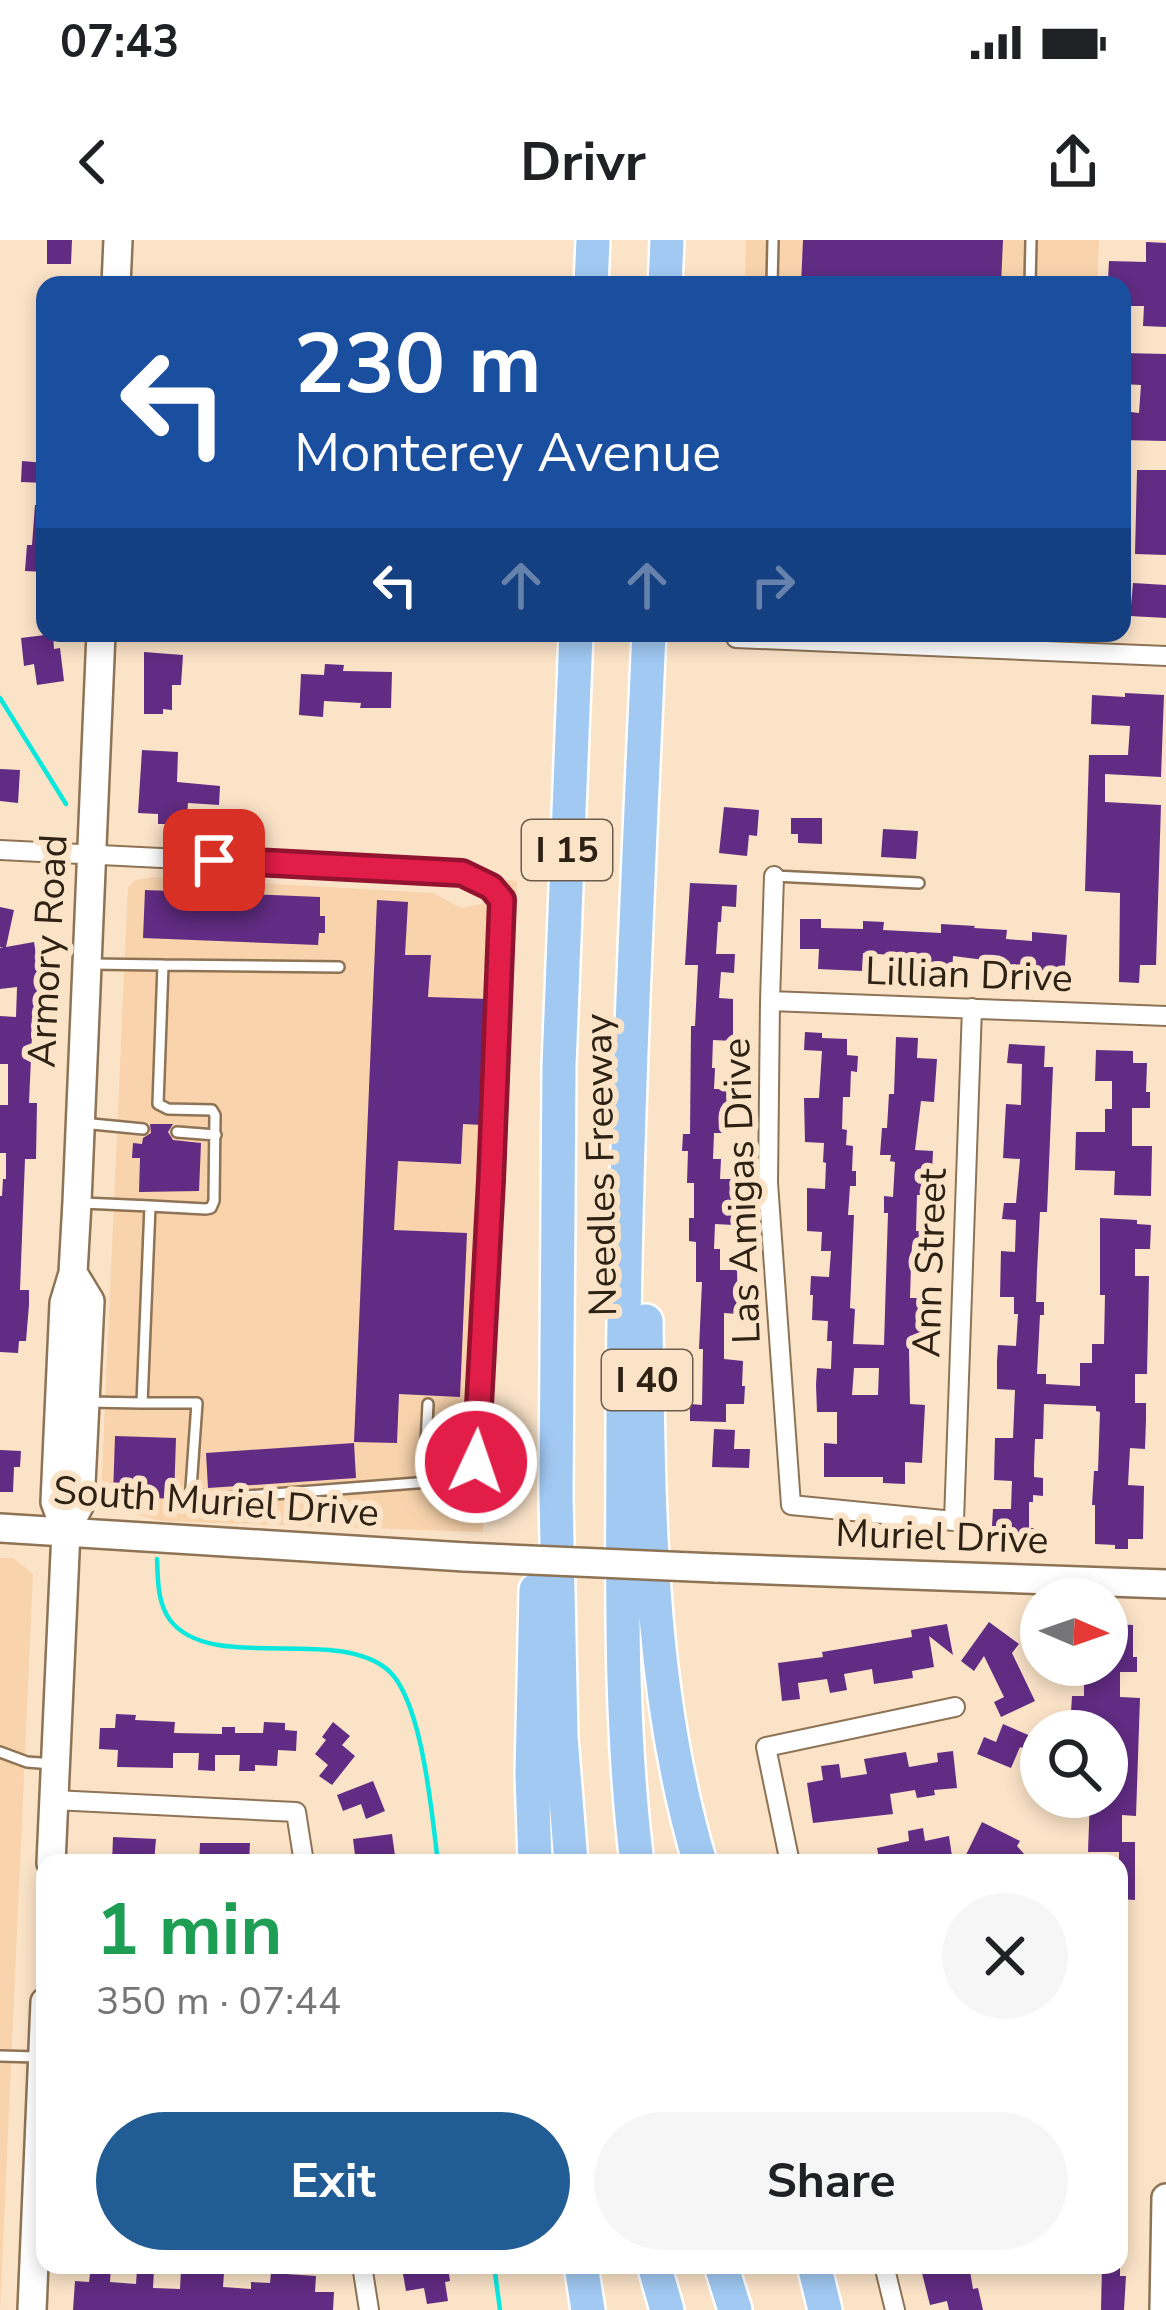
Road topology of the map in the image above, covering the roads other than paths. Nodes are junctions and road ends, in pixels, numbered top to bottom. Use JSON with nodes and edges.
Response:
{"nodes":[{"id":1,"x":118,"y":240,"type":"edge"},
{"id":2,"x":592,"y":240,"type":"edge"},
{"id":3,"x":667,"y":240,"type":"edge"},
{"id":4,"x":773,"y":240,"type":"edge"},
{"id":5,"x":1031,"y":240,"type":"edge"},
{"id":6,"x":116,"y":276,"type":"edge"},
{"id":7,"x":591,"y":276,"type":"edge"},
{"id":8,"x":665,"y":276,"type":"edge"},
{"id":9,"x":772,"y":276,"type":"edge"},
{"id":10,"x":1030,"y":276,"type":"edge"},
{"id":11,"x":101,"y":642,"type":"edge"},
{"id":12,"x":576,"y":642,"type":"edge"},
{"id":13,"x":649,"y":642,"type":"edge"},
{"id":14,"x":982,"y":642,"type":"edge"},
{"id":15,"x":1166,"y":656,"type":"edge"},
{"id":16,"x":0,"y":850,"type":"edge"},
{"id":17,"x":92,"y":854,"type":"junction"},
{"id":18,"x":462,"y":873,"type":"joint"},
{"id":19,"x":774,"y":876,"type":"joint"},
{"id":20,"x":919,"y":883,"type":"dead end"},
{"id":21,"x":637,"y":893,"type":"junction"},
{"id":22,"x":87,"y":964,"type":"junction"},
{"id":23,"x":164,"y":965,"type":"junction"},
{"id":24,"x":338,"y":967,"type":"dead end"},
{"id":25,"x":770,"y":1001,"type":"junction"},
{"id":26,"x":973,"y":1008,"type":"junction"},
{"id":27,"x":1166,"y":1016,"type":"edge"},
{"id":28,"x":559,"y":1066,"type":"junction"},
{"id":29,"x":79,"y":1123,"type":"junction"},
{"id":30,"x":143,"y":1129,"type":"dead end"},
{"id":31,"x":177,"y":1132,"type":"dead end"},
{"id":32,"x":216,"y":1135,"type":"junction"},
{"id":33,"x":77,"y":1202,"type":"junction"},
{"id":34,"x":150,"y":1206,"type":"junction"},
{"id":35,"x":73,"y":1274,"type":"junction"},
{"id":36,"x":85,"y":1402,"type":"junction"},
{"id":37,"x":142,"y":1402,"type":"junction"},
{"id":38,"x":428,"y":1404,"type":"dead end"},
{"id":39,"x":424,"y":1482,"type":"junction"},
{"id":40,"x":954,"y":1521,"type":"joint"},
{"id":41,"x":0,"y":1528,"type":"edge"},
{"id":42,"x":66,"y":1531,"type":"junction"},
{"id":43,"x":715,"y":1568,"type":"joint"},
{"id":44,"x":1166,"y":1584,"type":"edge"},
{"id":45,"x":955,"y":1707,"type":"dead end"},
{"id":46,"x":0,"y":1752,"type":"edge"},
{"id":47,"x":56,"y":1764,"type":"junction"},
{"id":48,"x":54,"y":1800,"type":"junction"},
{"id":49,"x":51,"y":1854,"type":"edge"},
{"id":50,"x":303,"y":1854,"type":"edge"},
{"id":51,"x":535,"y":1854,"type":"edge"},
{"id":52,"x":571,"y":1854,"type":"edge"},
{"id":53,"x":637,"y":1854,"type":"edge"},
{"id":54,"x":697,"y":1854,"type":"edge"},
{"id":55,"x":788,"y":1854,"type":"edge"},
{"id":56,"x":0,"y":2056,"type":"edge"},
{"id":57,"x":36,"y":2057,"type":"edge"},
{"id":58,"x":1166,"y":2198,"type":"edge"},
{"id":59,"x":36,"y":2270,"type":"edge"},
{"id":60,"x":363,"y":2274,"type":"edge"},
{"id":61,"x":582,"y":2274,"type":"edge"},
{"id":62,"x":656,"y":2274,"type":"edge"},
{"id":63,"x":724,"y":2274,"type":"edge"},
{"id":64,"x":816,"y":2274,"type":"edge"},
{"id":65,"x":886,"y":2274,"type":"edge"},
{"id":66,"x":32,"y":2310,"type":"edge"},
{"id":67,"x":368,"y":2310,"type":"edge"},
{"id":68,"x":588,"y":2310,"type":"edge"},
{"id":69,"x":668,"y":2310,"type":"edge"},
{"id":70,"x":735,"y":2310,"type":"edge"},
{"id":71,"x":825,"y":2310,"type":"edge"},
{"id":72,"x":895,"y":2310,"type":"edge"},
{"id":73,"x":1164,"y":2310,"type":"edge"}],
"edges":[{"from":1,"to":6,"type":"main road"},
{"from":2,"to":7,"type":"highway"},
{"from":3,"to":8,"type":"highway"},
{"from":4,"to":9,"type":"lane"},
{"from":5,"to":10,"type":"lane"},
{"from":11,"to":17,"type":"main road","name":"Armory Road"},
{"from":12,"to":28,"type":"highway","number":"I 15"},
{"from":13,"to":21,"type":"highway","number":"I 15"},
{"from":14,"to":15,"type":"street"},
{"from":16,"to":17,"type":"street"},
{"from":17,"to":18,"type":"street"},
{"from":17,"to":22,"type":"main road","name":"Armory Road"},
{"from":18,"to":39,"type":"lane"},
{"from":19,"to":20,"type":"lane"},
{"from":19,"to":25,"type":"street","name":"Las Amigas Drive"},
{"from":21,"to":53,"type":"highway","number":"I 15"},
{"from":21,"to":54,"type":"highway","name":"Needles Freeway","number":"I 40"},
{"from":22,"to":23,"type":"lane"},
{"from":22,"to":29,"type":"main road","name":"Armory Road"},
{"from":23,"to":24,"type":"lane"},
{"from":23,"to":32,"type":"lane"},
{"from":25,"to":26,"type":"street","name":"Lillian Drive"},
{"from":25,"to":40,"type":"street","name":"Las Amigas Drive"},
{"from":26,"to":27,"type":"street","name":"Lillian Drive"},
{"from":26,"to":40,"type":"street","name":"Ann Street"},
{"from":28,"to":51,"type":"highway","name":"Needles Freeway","number":"I 40"},
{"from":28,"to":52,"type":"highway","number":"I 15"},
{"from":29,"to":30,"type":"lane"},
{"from":29,"to":33,"type":"main road","name":"Armory Road"},
{"from":31,"to":32,"type":"lane"},
{"from":32,"to":34,"type":"lane"},
{"from":33,"to":34,"type":"lane"},
{"from":33,"to":35,"type":"main road","name":"Armory Road"},
{"from":34,"to":37,"type":"lane"},
{"from":35,"to":36,"type":"main road","name":"Armory Road"},
{"from":35,"to":42,"type":"main road","name":"Armory Road"},
{"from":36,"to":37,"type":"lane"},
{"from":36,"to":42,"type":"main road","name":"Armory Road"},
{"from":37,"to":39,"type":"lane"},
{"from":38,"to":39,"type":"lane"},
{"from":41,"to":42,"type":"main road","name":"South Muriel Drive"},
{"from":42,"to":43,"type":"main road","name":"South Muriel Drive","bridge":true},
{"from":42,"to":47,"type":"main road","name":"Armory Road"},
{"from":43,"to":44,"type":"main road","name":"Muriel Drive"},
{"from":45,"to":55,"type":"street"},
{"from":46,"to":47,"type":"lane"},
{"from":47,"to":48,"type":"main road","name":"Armory Road"},
{"from":48,"to":49,"type":"main road","name":"Armory Road"},
{"from":48,"to":50,"type":"street"},
{"from":56,"to":57,"type":"lane"},
{"from":58,"to":73,"type":"main road"},
{"from":59,"to":66,"type":"main road"},
{"from":60,"to":67,"type":"street"},
{"from":61,"to":68,"type":"highway"},
{"from":62,"to":69,"type":"highway"},
{"from":63,"to":70,"type":"highway"},
{"from":64,"to":71,"type":"highway"},
{"from":65,"to":72,"type":"street"}]}
